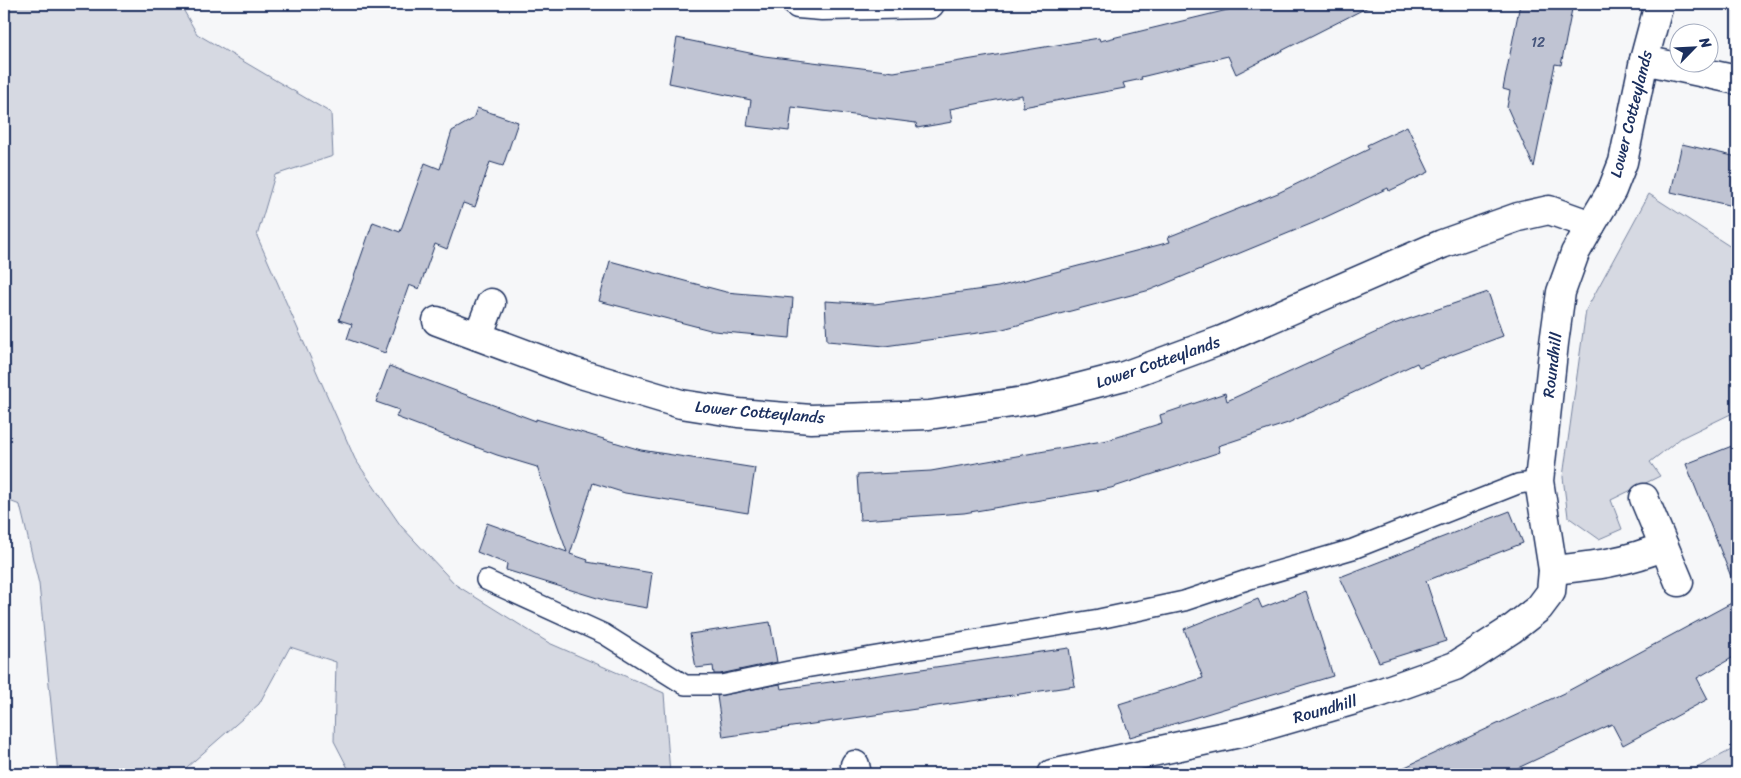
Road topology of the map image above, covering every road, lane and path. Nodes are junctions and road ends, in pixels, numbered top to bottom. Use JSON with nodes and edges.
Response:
{"nodes":[{"id":1,"x":798,"y":4,"type":"edge"},
{"id":2,"x":930,"y":4,"type":"edge"},
{"id":3,"x":1659,"y":4,"type":"edge"},
{"id":4,"x":1644,"y":60,"type":"junction"},
{"id":5,"x":1737,"y":80,"type":"edge"},
{"id":6,"x":1591,"y":225,"type":"junction"},
{"id":7,"x":491,"y":303,"type":"dead end"},
{"id":8,"x":438,"y":320,"type":"dead end"},
{"id":9,"x":478,"y":336,"type":"junction"},
{"id":10,"x":1539,"y":481,"type":"junction"},
{"id":11,"x":1644,"y":498,"type":"dead end"},
{"id":12,"x":1664,"y":546,"type":"junction"},
{"id":13,"x":1553,"y":570,"type":"junction"},
{"id":14,"x":486,"y":580,"type":"dead end"},
{"id":15,"x":1679,"y":582,"type":"dead end"},
{"id":16,"x":1052,"y":774,"type":"edge"}],
"edges":[{"from":1,"to":2,"type":"street"},
{"from":3,"to":4,"type":"street","name":"Lower Cotteylands"},
{"from":4,"to":5,"type":"street"},
{"from":4,"to":6,"type":"street","name":"Lower Cotteylands"},
{"from":6,"to":9,"type":"street","name":"Lower Cotteylands"},
{"from":6,"to":10,"type":"street","name":"Roundhill"},
{"from":7,"to":9,"type":"street"},
{"from":8,"to":9,"type":"street","name":"Lower Cotteylands"},
{"from":10,"to":13,"type":"street","name":"Roundhill"},
{"from":10,"to":14,"type":"lane"},
{"from":11,"to":12,"type":"street"},
{"from":12,"to":13,"type":"street"},
{"from":12,"to":15,"type":"street"},
{"from":13,"to":16,"type":"street","name":"Roundhill"}]}
